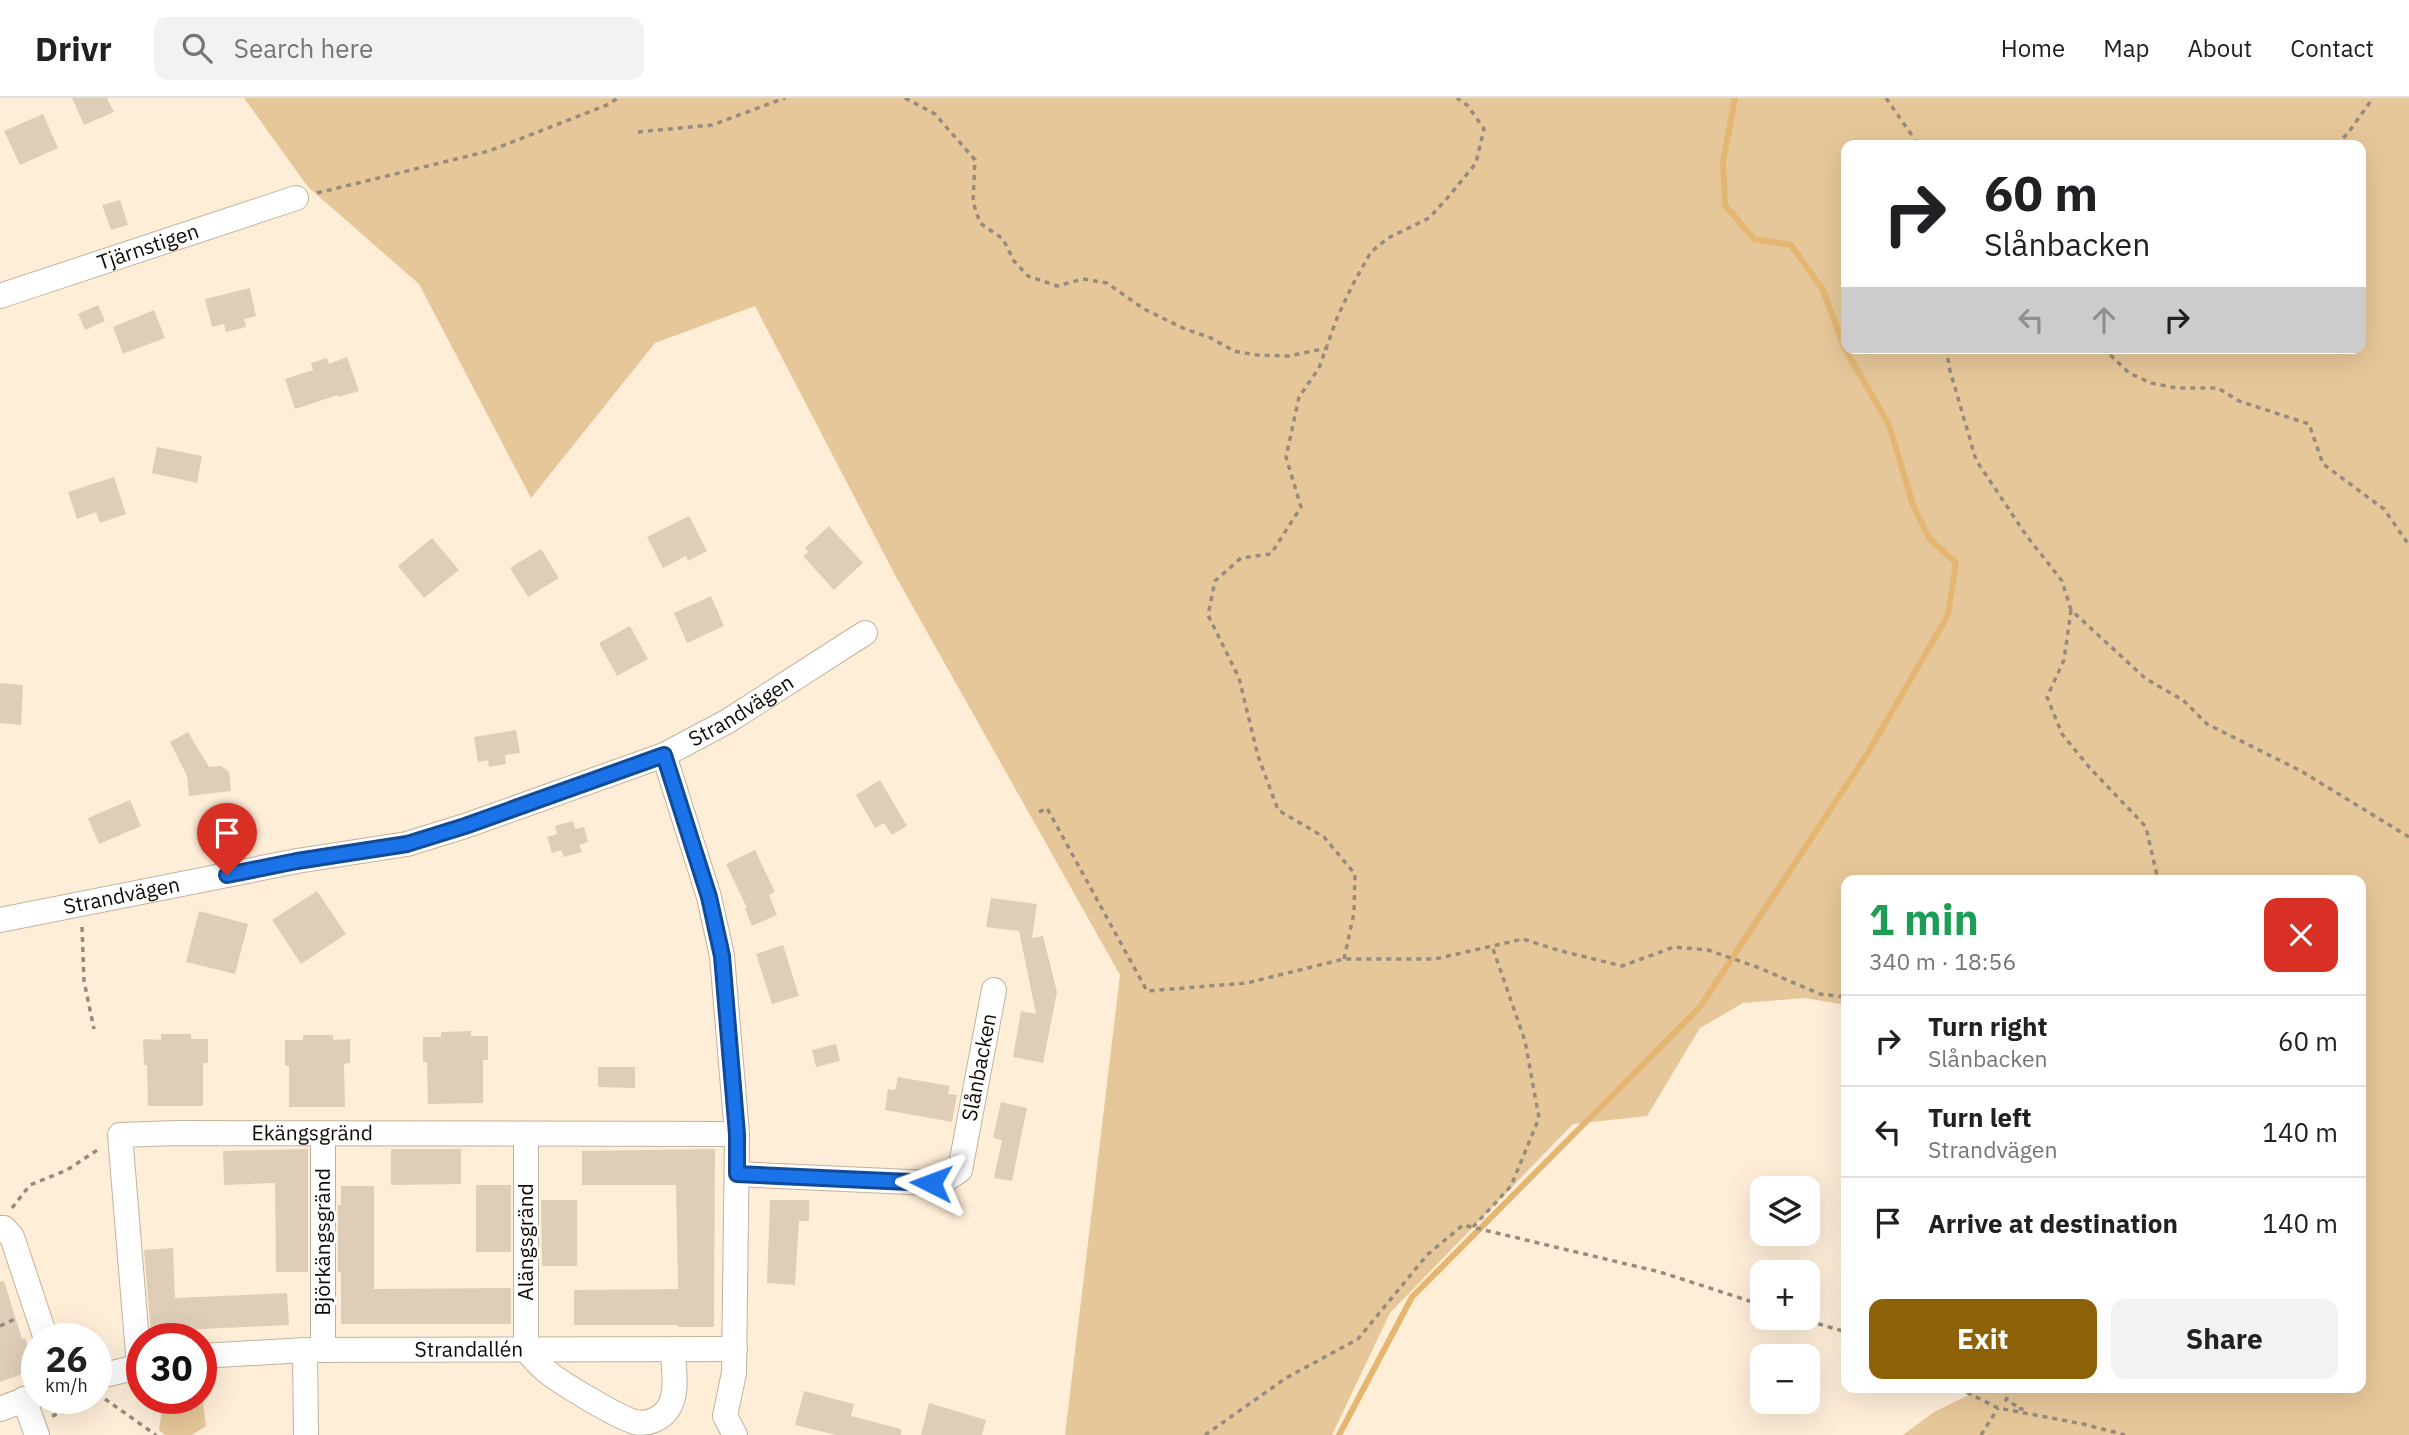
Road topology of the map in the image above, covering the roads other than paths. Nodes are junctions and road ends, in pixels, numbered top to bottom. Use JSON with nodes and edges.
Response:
{"nodes":[{"id":1,"x":296,"y":198,"type":"road end"},
{"id":2,"x":0,"y":296,"type":"edge"},
{"id":3,"x":865,"y":633,"type":"dead end"},
{"id":4,"x":664,"y":755,"type":"junction"},
{"id":5,"x":0,"y":920,"type":"edge"},
{"id":6,"x":994,"y":990,"type":"dead end"},
{"id":7,"x":323,"y":1134,"type":"junction"},
{"id":8,"x":526,"y":1134,"type":"junction"},
{"id":9,"x":737,"y":1134,"type":"junction"},
{"id":10,"x":737,"y":1174,"type":"junction"},
{"id":11,"x":4,"y":1221,"type":"edge"},
{"id":12,"x":41,"y":1323,"type":"edge"},
{"id":13,"x":136,"y":1323,"type":"edge"},
{"id":14,"x":526,"y":1349,"type":"junction"},
{"id":15,"x":735,"y":1349,"type":"junction"},
{"id":16,"x":314,"y":1350,"type":"junction"},
{"id":17,"x":673,"y":1350,"type":"junction"},
{"id":18,"x":217,"y":1355,"type":"edge"},
{"id":19,"x":21,"y":1401,"type":"edge"},
{"id":20,"x":0,"y":1409,"type":"edge"},
{"id":21,"x":732,"y":1433,"type":"edge"},
{"id":22,"x":306,"y":1435,"type":"edge"}],
"edges":[{"from":1,"to":2,"type":"street","name":"Tjärnstigen"},
{"from":3,"to":4,"type":"street","name":"Strandvägen"},
{"from":4,"to":5,"type":"street","name":"Strandvägen"},
{"from":4,"to":9,"type":"street"},
{"from":6,"to":10,"type":"street","name":"Slånbacken"},
{"from":7,"to":8,"type":"street","name":"Ekängsgränd"},
{"from":7,"to":13,"type":"street","name":"Ekängsgränd"},
{"from":7,"to":16,"type":"street","name":"Björkängsgränd"},
{"from":8,"to":9,"type":"street","name":"Ekängsgränd"},
{"from":8,"to":14,"type":"street","name":"Alängsgränd"},
{"from":9,"to":10,"type":"street"},
{"from":10,"to":15,"type":"street"},
{"from":11,"to":12,"type":"street"},
{"from":14,"to":16,"type":"street","name":"Strandallén"},
{"from":14,"to":17,"type":"street","name":"Strandallén"},
{"from":14,"to":17,"type":"street"},
{"from":15,"to":17,"type":"street","name":"Strandallén"},
{"from":15,"to":21,"type":"street"},
{"from":16,"to":18,"type":"street","name":"Strandallén"},
{"from":16,"to":22,"type":"street","name":"Björkängsgränd"},
{"from":19,"to":20,"type":"street"}]}
